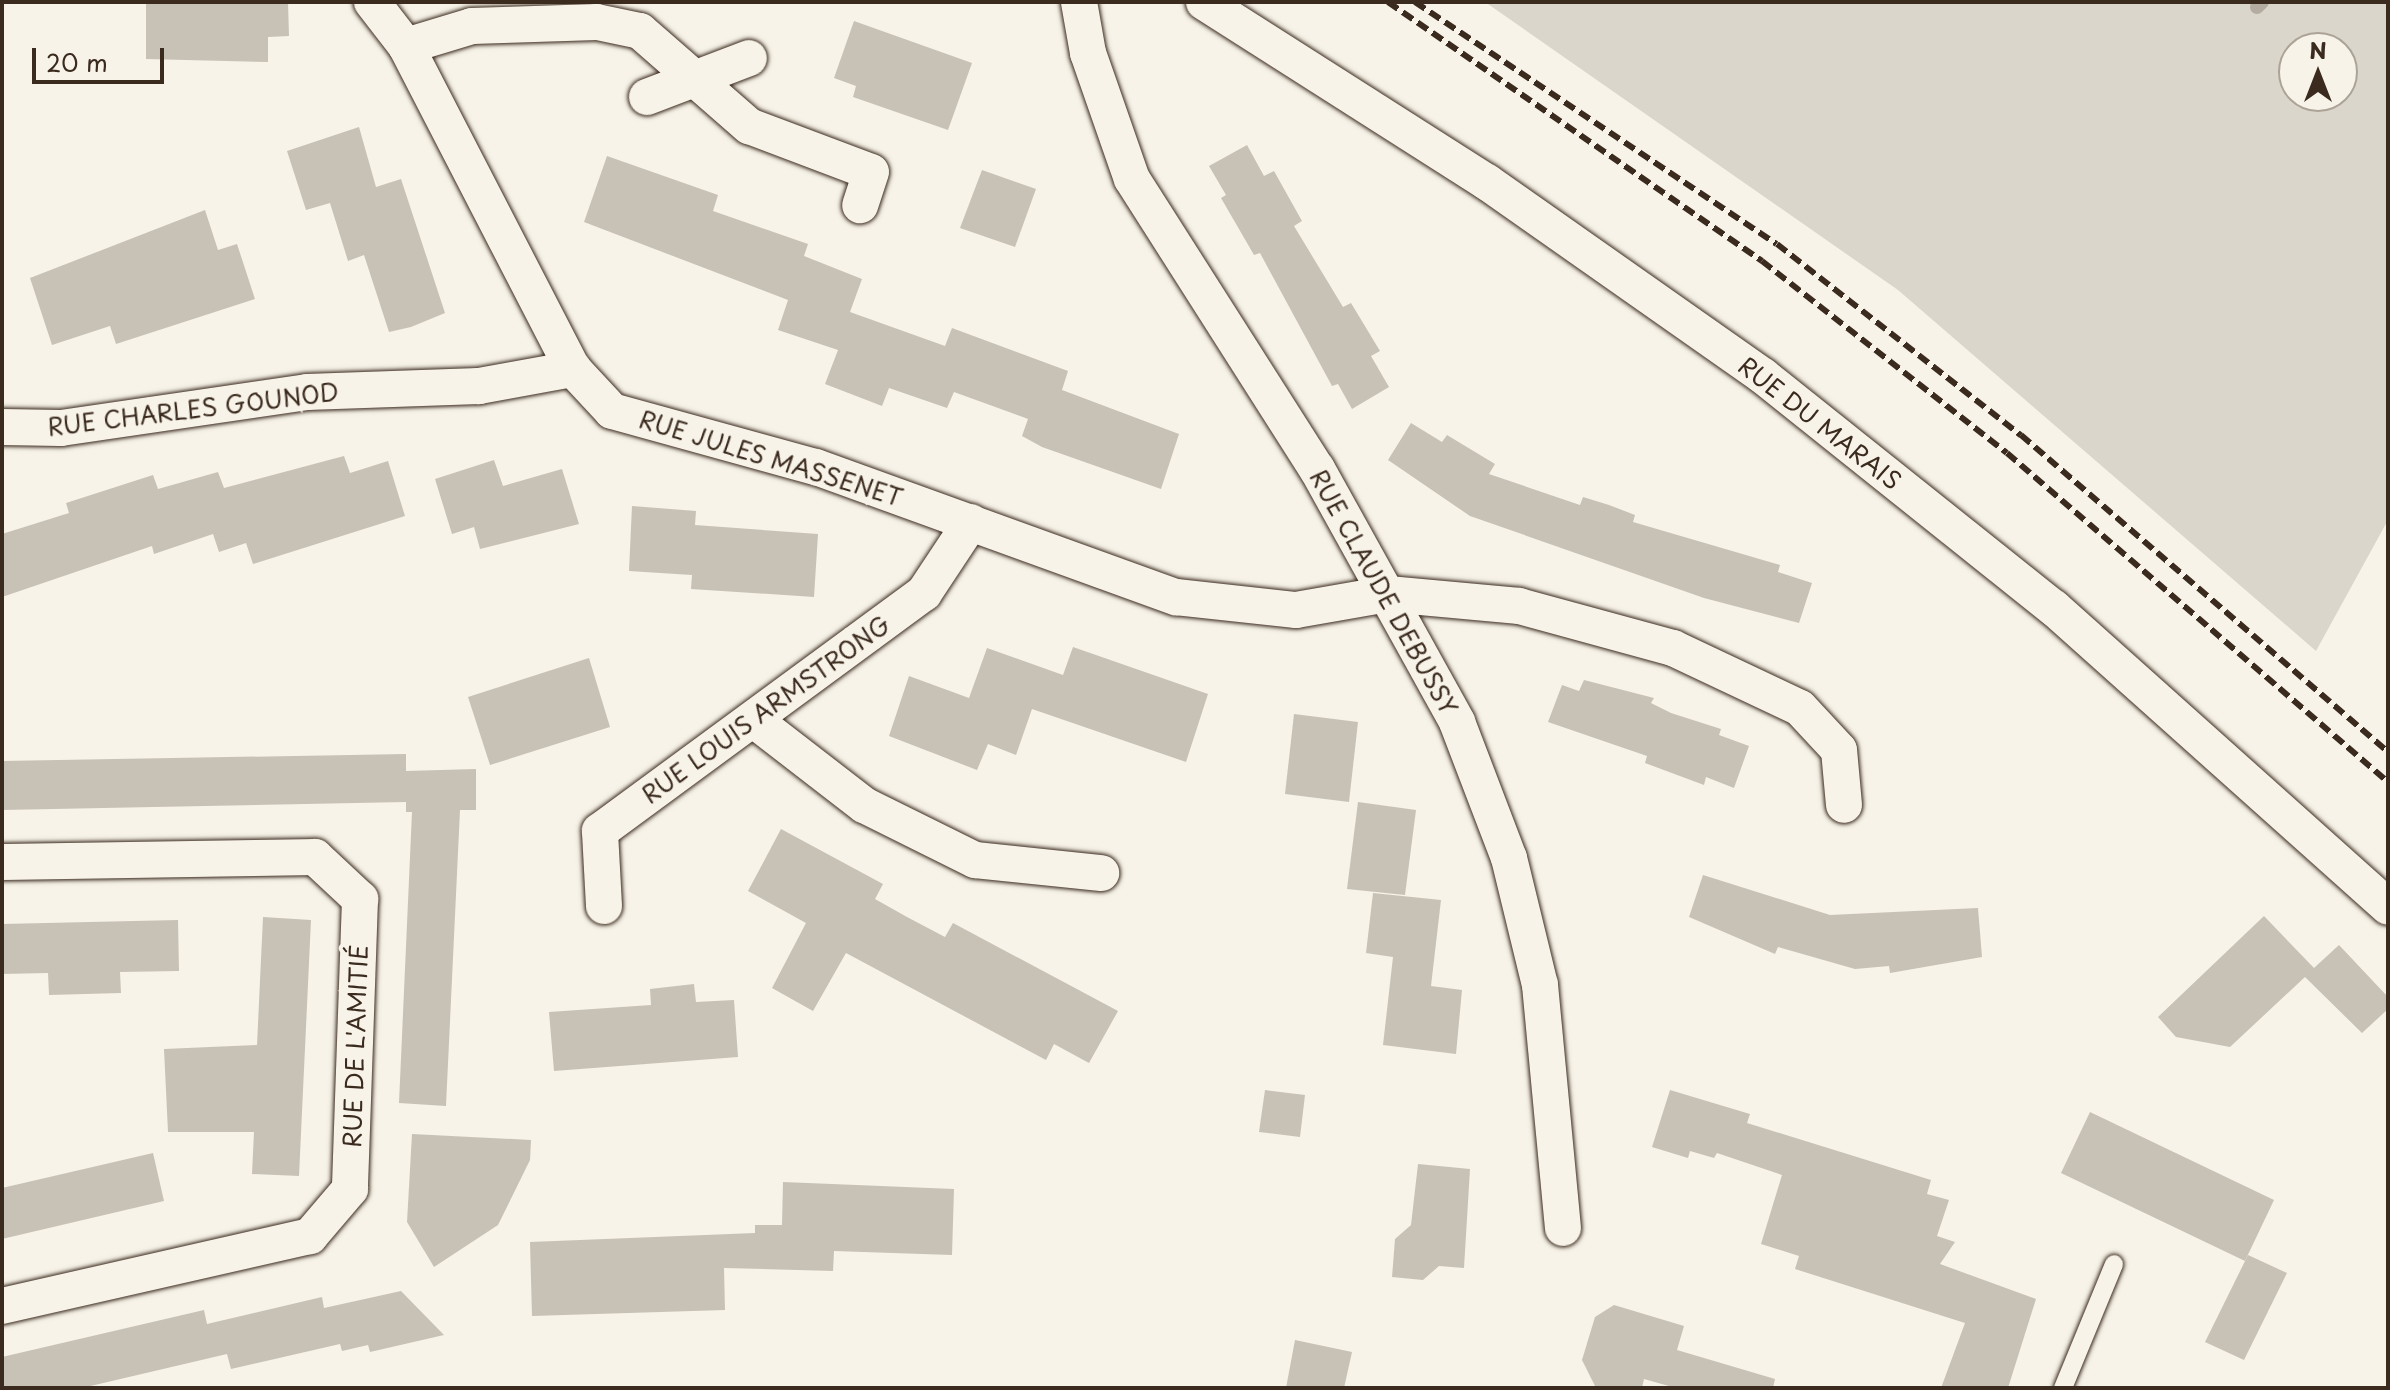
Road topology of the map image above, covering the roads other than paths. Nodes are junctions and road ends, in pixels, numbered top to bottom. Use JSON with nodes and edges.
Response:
{"nodes":[{"id":1,"x":372,"y":2,"type":"edge"},
{"id":2,"x":1079,"y":2,"type":"edge"},
{"id":3,"x":1204,"y":2,"type":"edge"},
{"id":4,"x":406,"y":46,"type":"junction"},
{"id":5,"x":749,"y":58,"type":"dead end"},
{"id":6,"x":695,"y":79,"type":"junction"},
{"id":7,"x":647,"y":97,"type":"dead end"},
{"id":8,"x":860,"y":205,"type":"dead end"},
{"id":9,"x":573,"y":369,"type":"junction"},
{"id":10,"x":2,"y":427,"type":"edge"},
{"id":11,"x":971,"y":522,"type":"junction"},
{"id":12,"x":1388,"y":594,"type":"junction"},
{"id":13,"x":754,"y":720,"type":"junction"},
{"id":14,"x":1844,"y":805,"type":"dead end"},
{"id":15,"x":2,"y":862,"type":"edge"},
{"id":16,"x":1101,"y":873,"type":"dead end"},
{"id":17,"x":604,"y":906,"type":"dead end"},
{"id":18,"x":2388,"y":907,"type":"edge"},
{"id":19,"x":1563,"y":1228,"type":"dead end"},
{"id":20,"x":2114,"y":1264,"type":"dead end"},
{"id":21,"x":2,"y":1306,"type":"edge"},
{"id":22,"x":2063,"y":1388,"type":"edge"}],
"edges":[{"from":1,"to":4,"type":"street","name":"RUE JULES MASSENET"},
{"from":2,"to":12,"type":"street","name":"RUE CLAUDE DEBUSSY"},
{"from":3,"to":18,"type":"street","name":"RUE DU MARAIS"},
{"from":4,"to":6,"type":"street"},
{"from":4,"to":9,"type":"street","name":"RUE JULES MASSENET"},
{"from":5,"to":6,"type":"street"},
{"from":6,"to":7,"type":"street"},
{"from":6,"to":8,"type":"street"},
{"from":9,"to":10,"type":"street","name":"RUE CHARLES GOUNOD"},
{"from":9,"to":11,"type":"street","name":"RUE JULES MASSENET"},
{"from":11,"to":12,"type":"street","name":"RUE JULES MASSENET"},
{"from":11,"to":13,"type":"street","name":"RUE LOUIS ARMSTRONG"},
{"from":12,"to":14,"type":"street","name":"RUE JULES MASSENET"},
{"from":12,"to":19,"type":"street","name":"RUE CLAUDE DEBUSSY"},
{"from":13,"to":16,"type":"street"},
{"from":13,"to":17,"type":"street","name":"RUE LOUIS ARMSTRONG"},
{"from":15,"to":21,"type":"street","name":"RUE DE L'AMITIÉ"},
{"from":20,"to":22,"type":"lane"}]}
